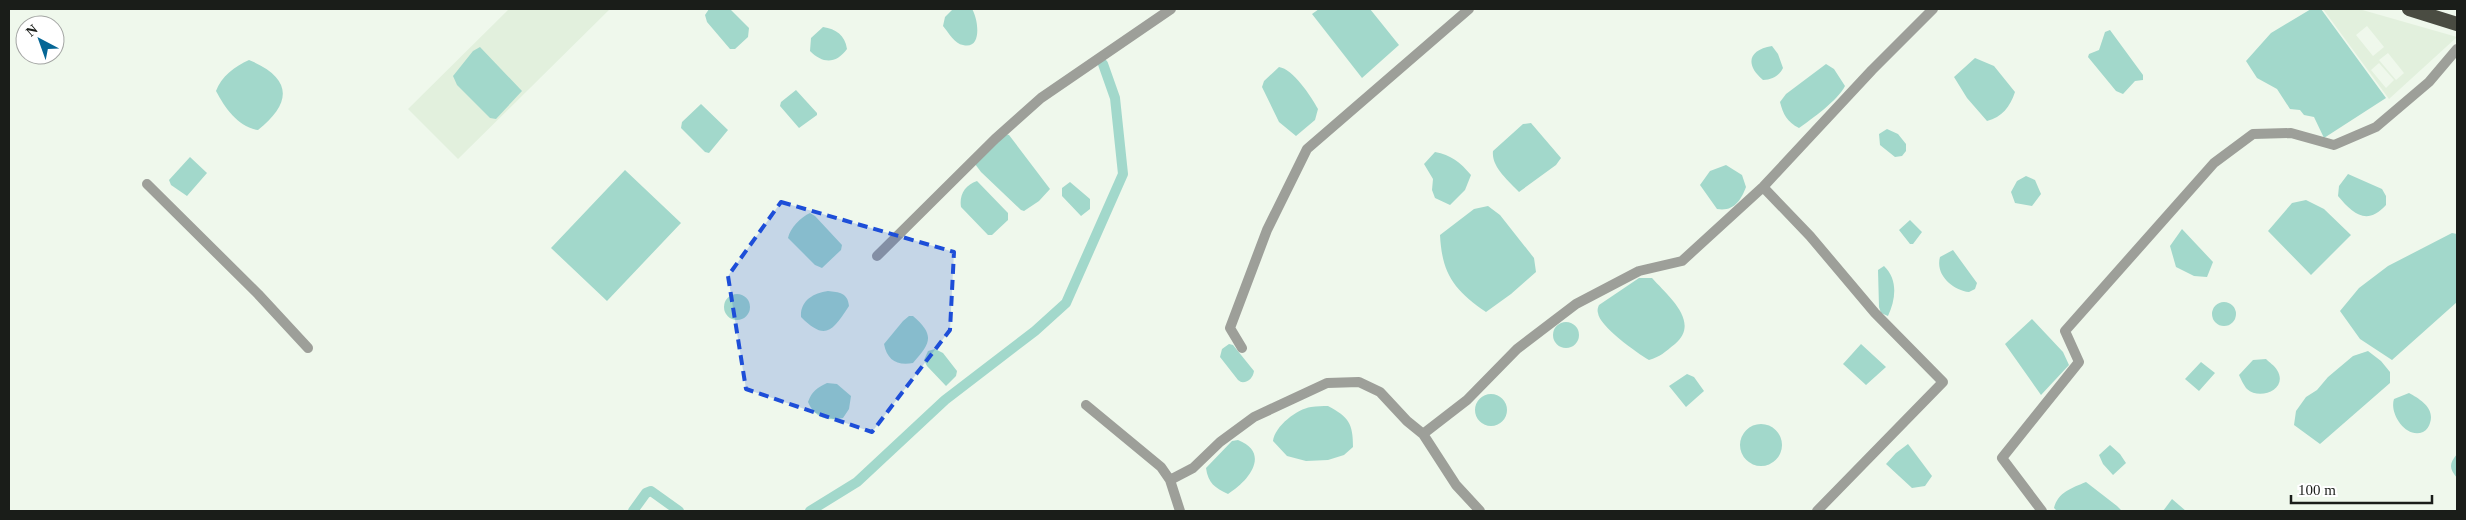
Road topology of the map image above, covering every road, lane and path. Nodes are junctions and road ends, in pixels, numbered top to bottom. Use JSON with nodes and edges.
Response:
{"nodes":[{"id":1,"x":1171,"y":9,"type":"edge"},
{"id":2,"x":1469,"y":9,"type":"edge"},
{"id":3,"x":1933,"y":9,"type":"edge"},
{"id":4,"x":2409,"y":9,"type":"edge"},
{"id":5,"x":2457,"y":24,"type":"edge"},
{"id":6,"x":2457,"y":49,"type":"edge"},
{"id":7,"x":147,"y":184,"type":"dead end"},
{"id":8,"x":1763,"y":187,"type":"junction"},
{"id":9,"x":877,"y":256,"type":"dead end"},
{"id":10,"x":308,"y":348,"type":"dead end"},
{"id":11,"x":1242,"y":348,"type":"dead end"},
{"id":12,"x":1086,"y":405,"type":"dead end"},
{"id":13,"x":1423,"y":434,"type":"junction"},
{"id":14,"x":1170,"y":480,"type":"junction"},
{"id":15,"x":1180,"y":511,"type":"edge"},
{"id":16,"x":1480,"y":511,"type":"edge"},
{"id":17,"x":1817,"y":511,"type":"edge"},
{"id":18,"x":2042,"y":511,"type":"edge"}],
"edges":[{"from":1,"to":9,"type":"street"},
{"from":2,"to":11,"type":"street"},
{"from":3,"to":8,"type":"street"},
{"from":4,"to":5,"type":"highway"},
{"from":6,"to":18,"type":"street"},
{"from":7,"to":10,"type":"street"},
{"from":8,"to":13,"type":"street"},
{"from":8,"to":17,"type":"street"},
{"from":12,"to":14,"type":"street"},
{"from":13,"to":14,"type":"street"},
{"from":13,"to":16,"type":"street"},
{"from":14,"to":15,"type":"street"}]}
